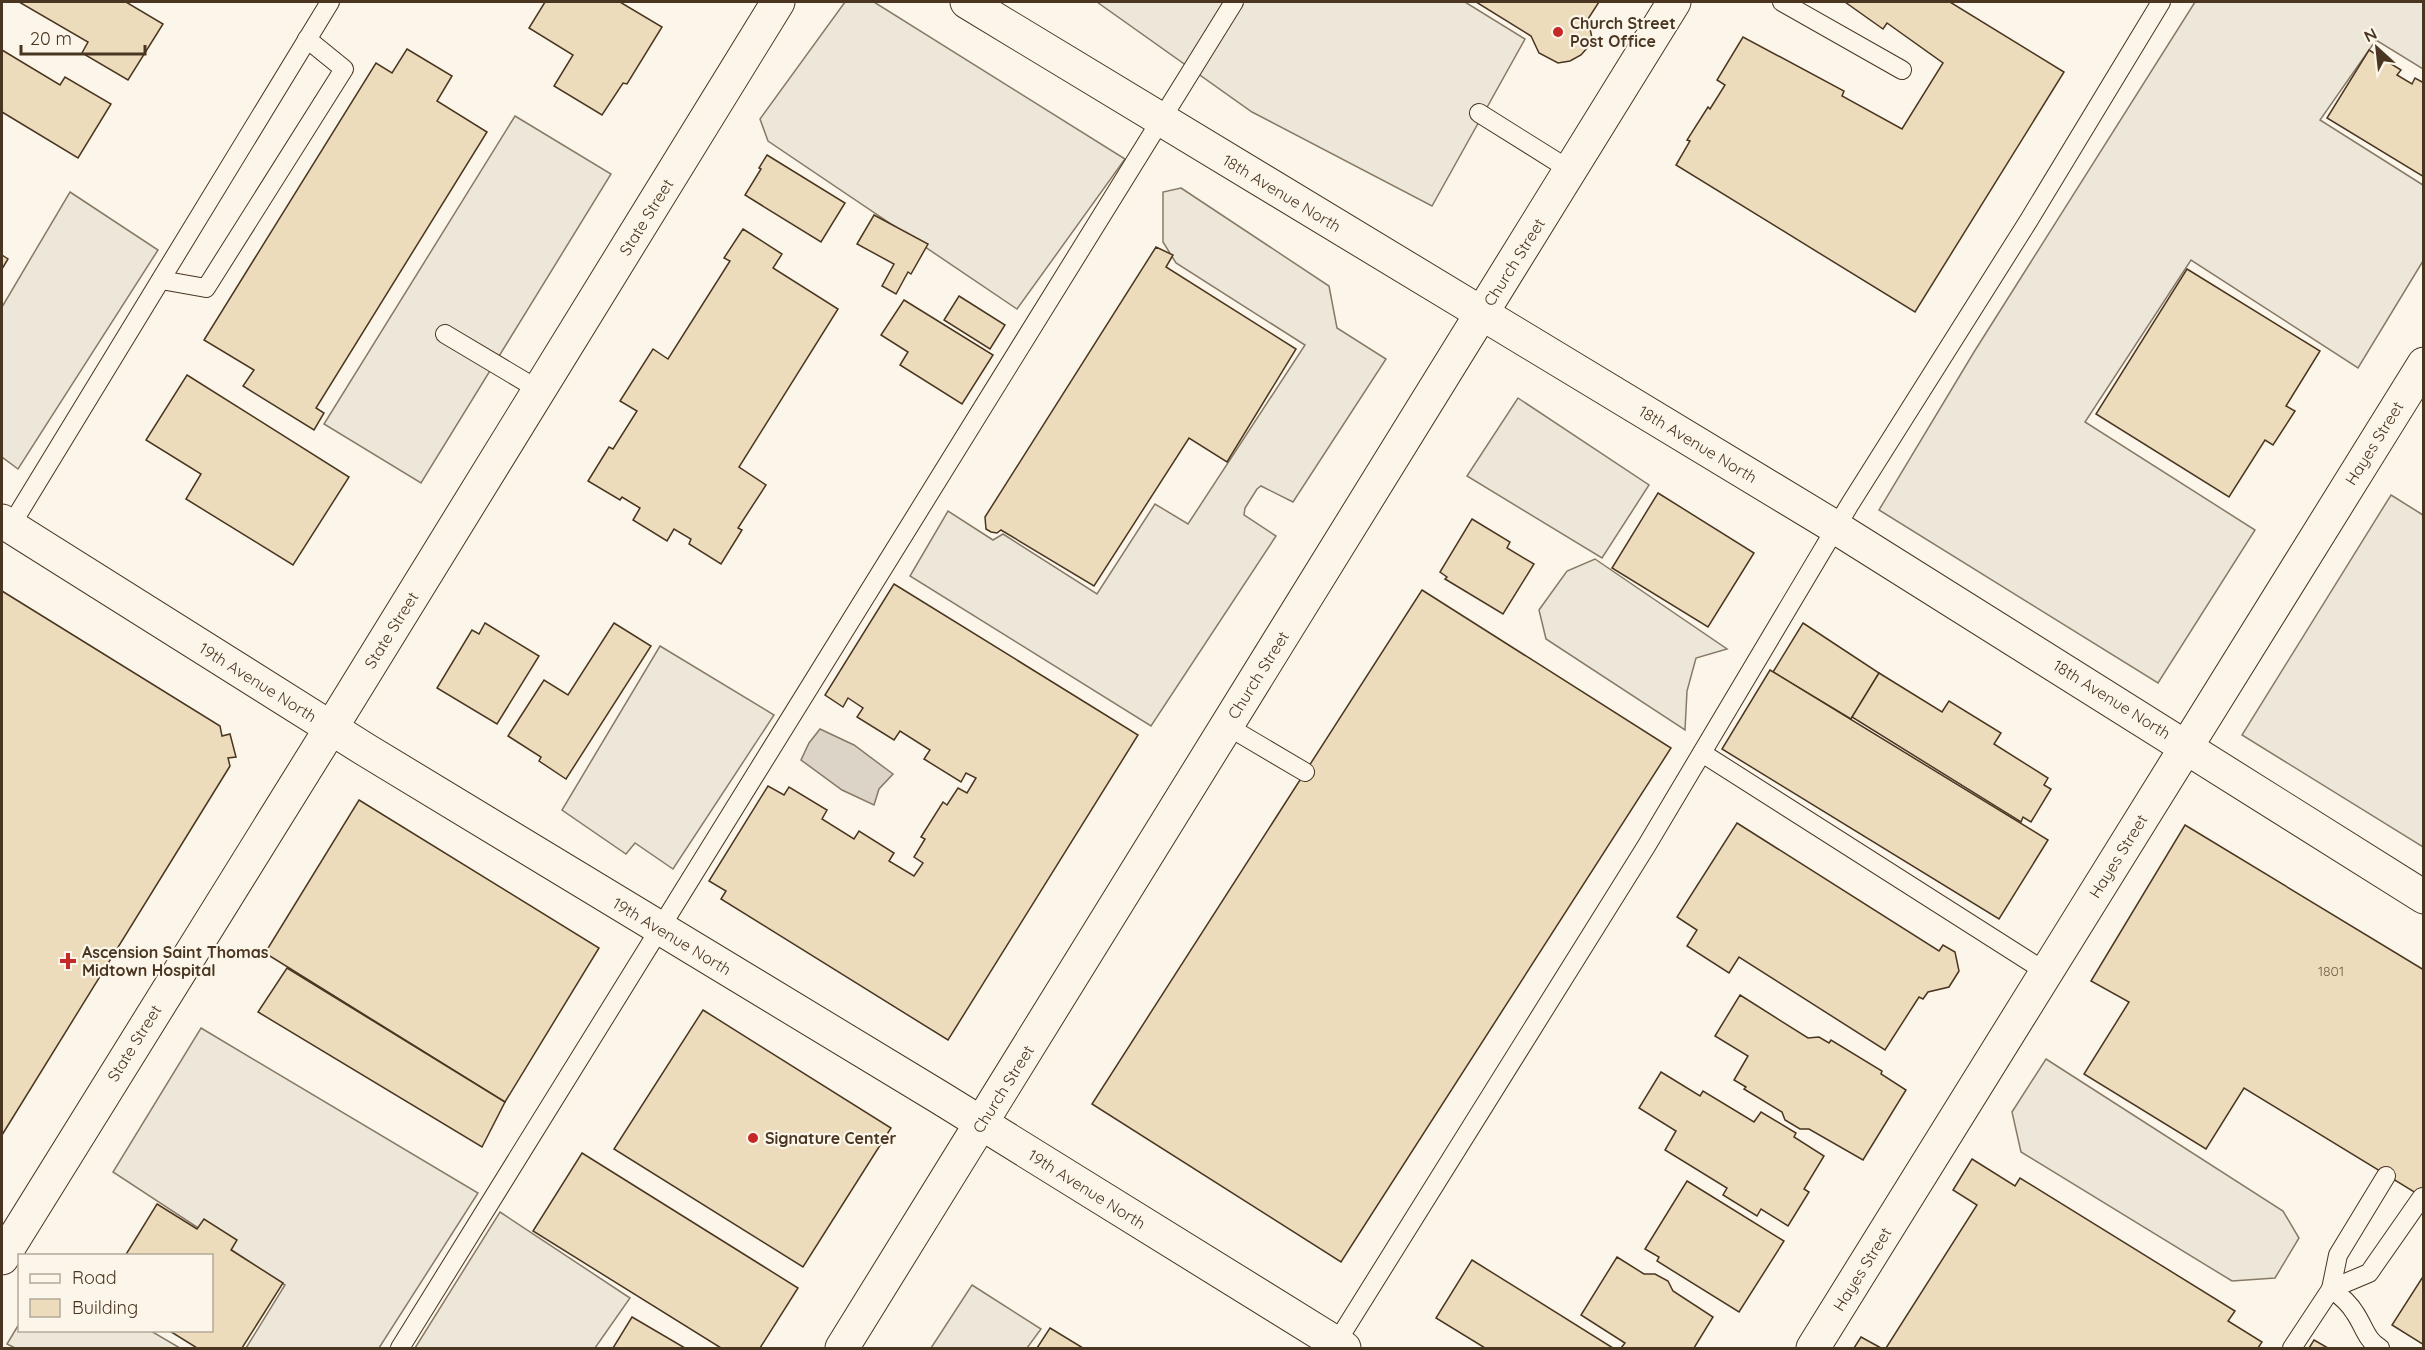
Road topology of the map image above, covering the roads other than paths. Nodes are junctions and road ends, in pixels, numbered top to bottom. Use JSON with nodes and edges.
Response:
{"nodes":[{"id":1,"x":330,"y":2,"type":"edge"},
{"id":2,"x":778,"y":2,"type":"edge"},
{"id":3,"x":967,"y":2,"type":"edge"},
{"id":4,"x":1234,"y":2,"type":"edge"},
{"id":5,"x":1674,"y":2,"type":"edge"},
{"id":6,"x":1782,"y":2,"type":"edge"},
{"id":7,"x":2161,"y":2,"type":"edge"},
{"id":8,"x":308,"y":39,"type":"junction"},
{"id":9,"x":1902,"y":70,"type":"dead end"},
{"id":10,"x":1479,"y":113,"type":"dead end"},
{"id":11,"x":1161,"y":119,"type":"junction"},
{"id":12,"x":1570,"y":170,"type":"junction"},
{"id":13,"x":161,"y":280,"type":"junction"},
{"id":14,"x":1482,"y":313,"type":"junction"},
{"id":15,"x":445,"y":334,"type":"dead end"},
{"id":16,"x":2424,"y":364,"type":"edge"},
{"id":17,"x":539,"y":390,"type":"junction"},
{"id":18,"x":6,"y":524,"type":"edge"},
{"id":19,"x":1835,"y":527,"type":"junction"},
{"id":20,"x":1227,"y":726,"type":"junction"},
{"id":21,"x":331,"y":728,"type":"junction"},
{"id":22,"x":2186,"y":746,"type":"junction"},
{"id":23,"x":1702,"y":753,"type":"junction"},
{"id":24,"x":1305,"y":772,"type":"dead end"},
{"id":25,"x":2424,"y":897,"type":"edge"},
{"id":26,"x":660,"y":929,"type":"junction"},
{"id":27,"x":2046,"y":972,"type":"junction"},
{"id":28,"x":982,"y":1124,"type":"junction"},
{"id":29,"x":2386,"y":1176,"type":"dead end"},
{"id":30,"x":2422,"y":1197,"type":"edge"},
{"id":31,"x":2,"y":1258,"type":"edge"},
{"id":32,"x":2331,"y":1289,"type":"junction"},
{"id":33,"x":852,"y":1345,"type":"edge"},
{"id":34,"x":1338,"y":1347,"type":"edge"},
{"id":35,"x":400,"y":1348,"type":"edge"},
{"id":36,"x":1813,"y":1348,"type":"edge"},
{"id":37,"x":2292,"y":1348,"type":"edge"},
{"id":38,"x":2380,"y":1348,"type":"edge"}],
"edges":[{"from":1,"to":8,"type":"lane"},
{"from":2,"to":17,"type":"street","name":"State Street"},
{"from":3,"to":11,"type":"street","name":"18th Avenue North"},
{"from":4,"to":11,"type":"lane"},
{"from":5,"to":12,"type":"street","name":"Church Street"},
{"from":6,"to":9,"type":"lane"},
{"from":7,"to":19,"type":"lane"},
{"from":8,"to":13,"type":"lane"},
{"from":8,"to":13,"type":"lane"},
{"from":10,"to":12,"type":"lane"},
{"from":11,"to":14,"type":"street","name":"18th Avenue North"},
{"from":11,"to":26,"type":"lane"},
{"from":12,"to":14,"type":"street","name":"Church Street"},
{"from":13,"to":18,"type":"lane"},
{"from":14,"to":19,"type":"street","name":"18th Avenue North"},
{"from":14,"to":20,"type":"street","name":"Church Street"},
{"from":15,"to":17,"type":"lane"},
{"from":16,"to":22,"type":"street","name":"Hayes Street"},
{"from":17,"to":21,"type":"street","name":"State Street"},
{"from":18,"to":21,"type":"street","name":"19th Avenue North"},
{"from":19,"to":22,"type":"street","name":"18th Avenue North"},
{"from":19,"to":23,"type":"lane"},
{"from":20,"to":24,"type":"lane"},
{"from":20,"to":28,"type":"street","name":"Church Street"},
{"from":21,"to":26,"type":"street","name":"19th Avenue North"},
{"from":21,"to":31,"type":"street","name":"State Street"},
{"from":22,"to":25,"type":"street","name":"18th Avenue North"},
{"from":22,"to":27,"type":"street","name":"Hayes Street"},
{"from":23,"to":27,"type":"lane"},
{"from":23,"to":34,"type":"lane"},
{"from":26,"to":28,"type":"street","name":"19th Avenue North"},
{"from":26,"to":35,"type":"lane"},
{"from":27,"to":36,"type":"street","name":"Hayes Street"},
{"from":28,"to":33,"type":"street","name":"Church Street"},
{"from":28,"to":34,"type":"street","name":"19th Avenue North"},
{"from":29,"to":32,"type":"lane"},
{"from":30,"to":32,"type":"lane"},
{"from":32,"to":37,"type":"lane"},
{"from":32,"to":38,"type":"lane"}]}
